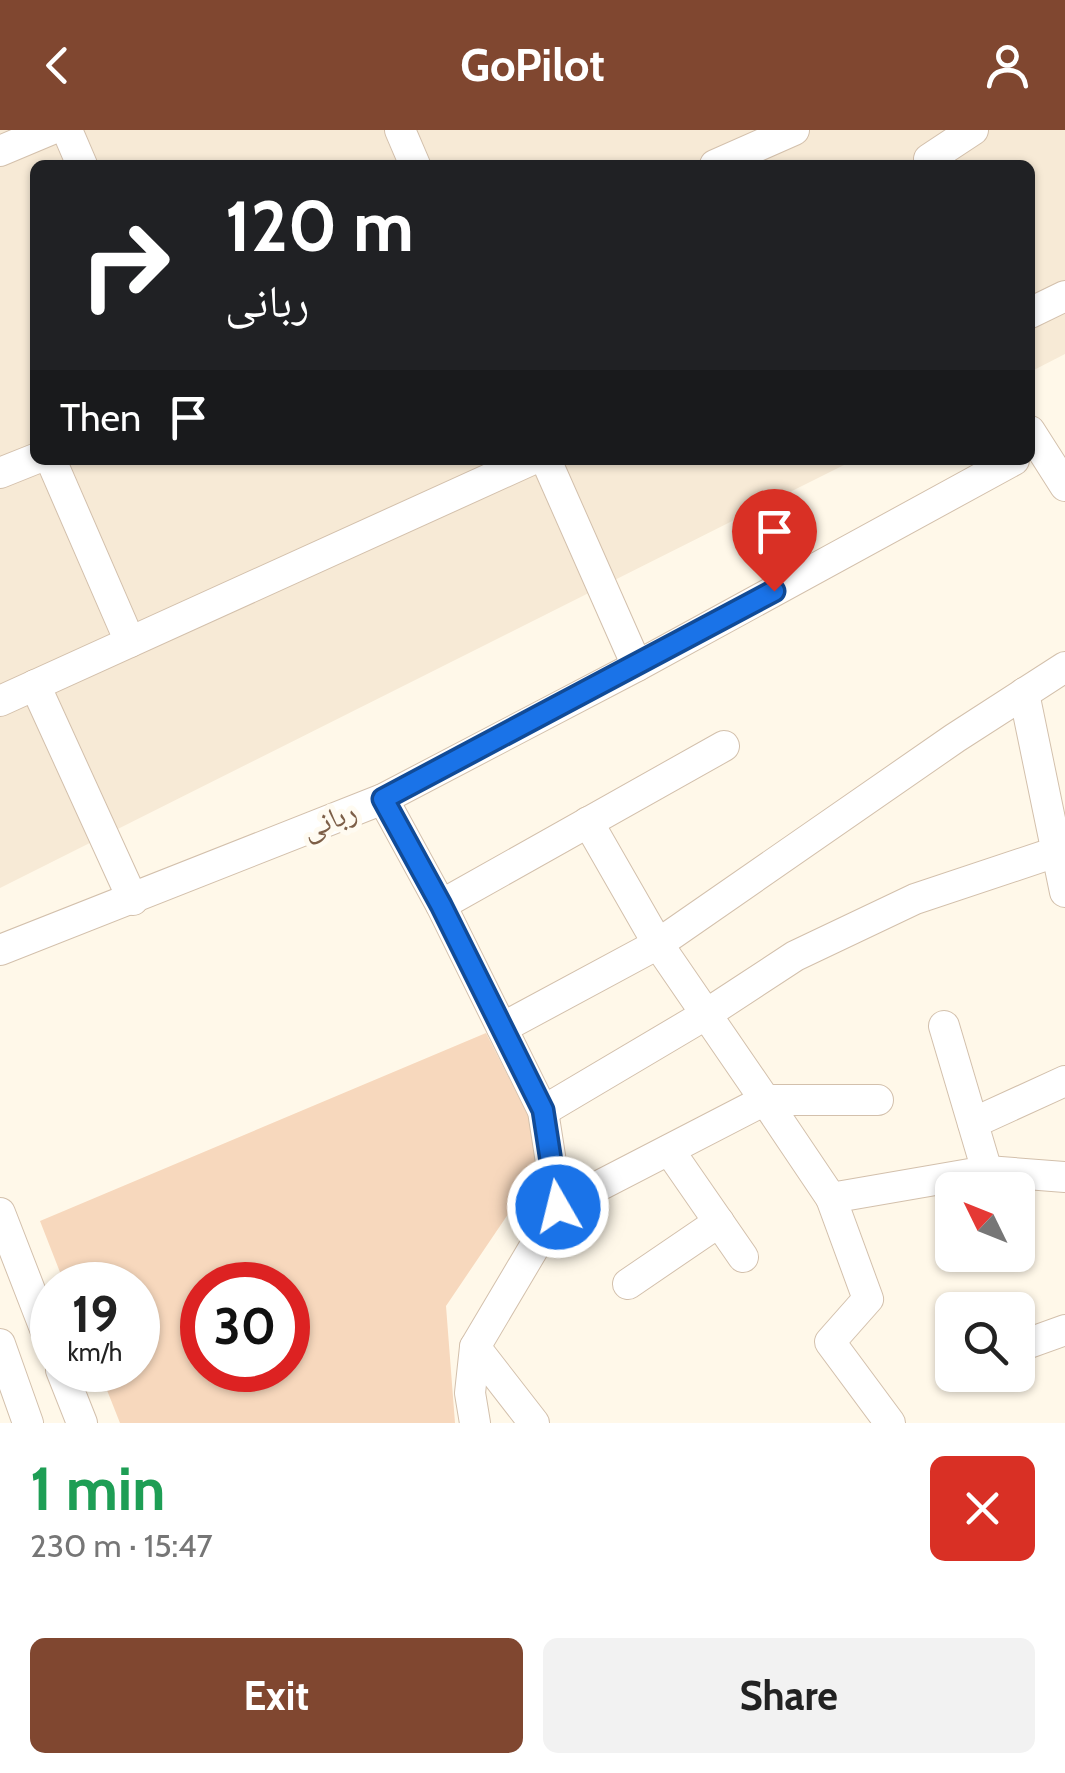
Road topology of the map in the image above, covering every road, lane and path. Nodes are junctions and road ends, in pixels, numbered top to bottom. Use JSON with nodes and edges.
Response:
{"nodes":[{"id":1,"x":50,"y":130,"type":"edge"},
{"id":2,"x":67,"y":130,"type":"edge"},
{"id":3,"x":400,"y":130,"type":"edge"},
{"id":4,"x":794,"y":130,"type":"edge"},
{"id":5,"x":973,"y":130,"type":"edge"},
{"id":6,"x":928,"y":151,"type":"edge"},
{"id":7,"x":0,"y":152,"type":"edge"},
{"id":8,"x":80,"y":160,"type":"edge"},
{"id":9,"x":413,"y":160,"type":"edge"},
{"id":10,"x":727,"y":160,"type":"edge"},
{"id":11,"x":1065,"y":296,"type":"edge"},
{"id":12,"x":1035,"y":311,"type":"edge"},
{"id":13,"x":1036,"y":444,"type":"edge"},
{"id":14,"x":30,"y":460,"type":"edge"},
{"id":15,"x":54,"y":465,"type":"edge"},
{"id":16,"x":520,"y":465,"type":"edge"},
{"id":17,"x":548,"y":465,"type":"edge"},
{"id":18,"x":998,"y":465,"type":"edge"},
{"id":19,"x":0,"y":474,"type":"edge"},
{"id":20,"x":1065,"y":486,"type":"edge"},
{"id":21,"x":130,"y":642,"type":"junction"},
{"id":22,"x":637,"y":666,"type":"junction"},
{"id":23,"x":1065,"y":667,"type":"edge"},
{"id":24,"x":35,"y":685,"type":"junction"},
{"id":25,"x":1024,"y":693,"type":"junction"},
{"id":26,"x":0,"y":701,"type":"edge"},
{"id":27,"x":724,"y":746,"type":"dead end"},
{"id":28,"x":383,"y":799,"type":"junction"},
{"id":29,"x":588,"y":822,"type":"junction"},
{"id":30,"x":1060,"y":850,"type":"edge"},
{"id":31,"x":1065,"y":892,"type":"edge"},
{"id":32,"x":132,"y":900,"type":"junction"},
{"id":33,"x":441,"y":905,"type":"junction"},
{"id":34,"x":658,"y":944,"type":"junction"},
{"id":35,"x":0,"y":950,"type":"edge"},
{"id":36,"x":705,"y":1016,"type":"junction"},
{"id":37,"x":944,"y":1026,"type":"dead end"},
{"id":38,"x":502,"y":1028,"type":"junction"},
{"id":39,"x":1065,"y":1081,"type":"edge"},
{"id":40,"x":765,"y":1100,"type":"junction"},
{"id":41,"x":878,"y":1100,"type":"dead end"},
{"id":42,"x":543,"y":1110,"type":"junction"},
{"id":43,"x":973,"y":1123,"type":"junction"},
{"id":44,"x":669,"y":1150,"type":"junction"},
{"id":45,"x":988,"y":1171,"type":"junction"},
{"id":46,"x":1065,"y":1177,"type":"edge"},
{"id":47,"x":831,"y":1198,"type":"junction"},
{"id":48,"x":558,"y":1207,"type":"junction"},
{"id":49,"x":0,"y":1213,"type":"edge"},
{"id":50,"x":719,"y":1222,"type":"junction"},
{"id":51,"x":743,"y":1257,"type":"dead end"},
{"id":52,"x":628,"y":1284,"type":"dead end"},
{"id":53,"x":30,"y":1290,"type":"edge"},
{"id":54,"x":1065,"y":1330,"type":"edge"},
{"id":55,"x":1035,"y":1340,"type":"edge"},
{"id":56,"x":0,"y":1344,"type":"edge"},
{"id":57,"x":475,"y":1347,"type":"junction"},
{"id":58,"x":70,"y":1392,"type":"edge"},
{"id":59,"x":28,"y":1423,"type":"edge"},
{"id":60,"x":82,"y":1423,"type":"edge"},
{"id":61,"x":476,"y":1423,"type":"edge"},
{"id":62,"x":534,"y":1423,"type":"edge"},
{"id":63,"x":890,"y":1423,"type":"edge"}],
"edges":[{"from":1,"to":7,"type":"street"},
{"from":2,"to":8,"type":"street"},
{"from":3,"to":9,"type":"street"},
{"from":4,"to":10,"type":"street"},
{"from":5,"to":6,"type":"street"},
{"from":11,"to":12,"type":"street"},
{"from":13,"to":20,"type":"street"},
{"from":14,"to":19,"type":"street"},
{"from":15,"to":21,"type":"street"},
{"from":16,"to":21,"type":"street"},
{"from":17,"to":22,"type":"street"},
{"from":18,"to":22,"type":"street","name":"ربانی"},
{"from":21,"to":24,"type":"street"},
{"from":22,"to":28,"type":"street","name":"ربانی"},
{"from":23,"to":25,"type":"street"},
{"from":24,"to":26,"type":"street"},
{"from":24,"to":32,"type":"street"},
{"from":25,"to":30,"type":"street"},
{"from":25,"to":34,"type":"street"},
{"from":27,"to":29,"type":"street"},
{"from":28,"to":32,"type":"street","name":"ربانی"},
{"from":28,"to":33,"type":"street"},
{"from":29,"to":33,"type":"street"},
{"from":29,"to":34,"type":"street"},
{"from":30,"to":31,"type":"street"},
{"from":30,"to":36,"type":"street"},
{"from":32,"to":35,"type":"street","name":"ربانی"},
{"from":33,"to":38,"type":"street"},
{"from":34,"to":36,"type":"street"},
{"from":34,"to":38,"type":"street"},
{"from":36,"to":40,"type":"street"},
{"from":36,"to":42,"type":"street"},
{"from":37,"to":43,"type":"street"},
{"from":38,"to":42,"type":"street"},
{"from":39,"to":43,"type":"street"},
{"from":40,"to":41,"type":"street"},
{"from":40,"to":44,"type":"street"},
{"from":40,"to":47,"type":"street"},
{"from":42,"to":48,"type":"street"},
{"from":43,"to":45,"type":"street"},
{"from":44,"to":48,"type":"street"},
{"from":44,"to":50,"type":"street"},
{"from":45,"to":46,"type":"street"},
{"from":45,"to":47,"type":"street"},
{"from":47,"to":63,"type":"street"},
{"from":48,"to":57,"type":"street"},
{"from":49,"to":53,"type":"street"},
{"from":50,"to":51,"type":"street"},
{"from":50,"to":52,"type":"street"},
{"from":54,"to":55,"type":"street"},
{"from":56,"to":59,"type":"street"},
{"from":57,"to":61,"type":"street"},
{"from":57,"to":62,"type":"street"},
{"from":58,"to":60,"type":"street"}]}
